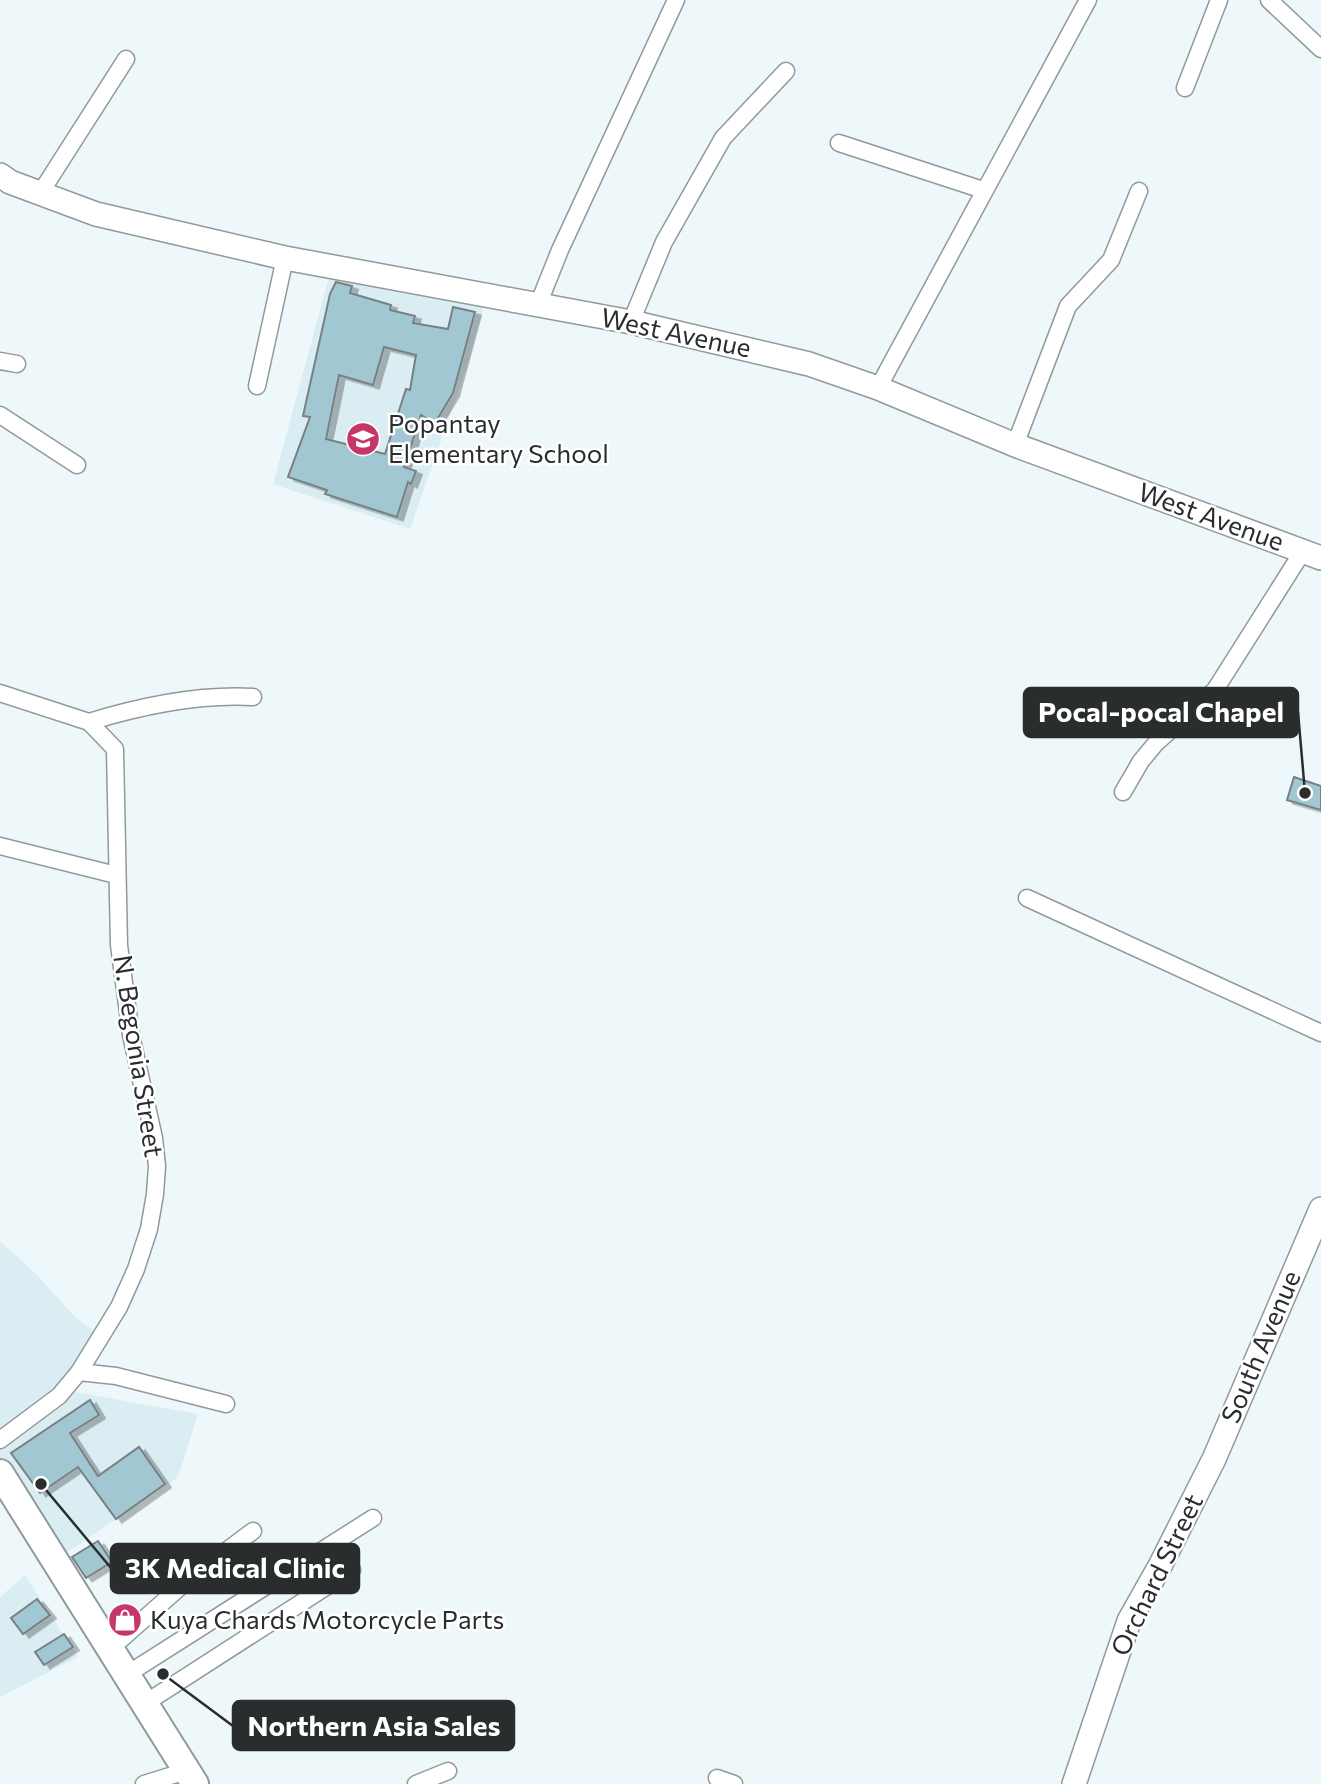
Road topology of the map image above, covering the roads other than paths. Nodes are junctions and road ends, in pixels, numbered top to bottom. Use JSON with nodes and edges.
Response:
{"nodes":[{"id":1,"x":676,"y":0,"type":"edge"},
{"id":2,"x":1088,"y":0,"type":"edge"},
{"id":3,"x":1219,"y":0,"type":"edge"},
{"id":4,"x":1269,"y":0,"type":"edge"},
{"id":5,"x":1321,"y":50,"type":"edge"},
{"id":6,"x":126,"y":59,"type":"dead end"},
{"id":7,"x":786,"y":71,"type":"dead end"},
{"id":8,"x":1185,"y":88,"type":"dead end"},
{"id":9,"x":839,"y":143,"type":"dead end"},
{"id":10,"x":3,"y":183,"type":"edge"},
{"id":11,"x":983,"y":190,"type":"junction"},
{"id":12,"x":1139,"y":191,"type":"dead end"},
{"id":13,"x":41,"y":192,"type":"junction"},
{"id":14,"x":285,"y":258,"type":"junction"},
{"id":15,"x":538,"y":305,"type":"junction"},
{"id":16,"x":631,"y":322,"type":"junction"},
{"id":17,"x":0,"y":361,"type":"edge"},
{"id":18,"x":17,"y":364,"type":"dead end"},
{"id":19,"x":257,"y":386,"type":"dead end"},
{"id":20,"x":878,"y":388,"type":"junction"},
{"id":21,"x":0,"y":415,"type":"edge"},
{"id":22,"x":1015,"y":445,"type":"junction"},
{"id":23,"x":77,"y":466,"type":"dead end"},
{"id":24,"x":1312,"y":554,"type":"edge"},
{"id":25,"x":0,"y":693,"type":"edge"},
{"id":26,"x":253,"y":697,"type":"dead end"},
{"id":27,"x":89,"y":722,"type":"junction"},
{"id":28,"x":1123,"y":792,"type":"dead end"},
{"id":29,"x":0,"y":846,"type":"edge"},
{"id":30,"x":116,"y":875,"type":"junction"},
{"id":31,"x":1027,"y":898,"type":"dead end"},
{"id":32,"x":1321,"y":1033,"type":"edge"},
{"id":33,"x":1321,"y":1209,"type":"edge"},
{"id":34,"x":79,"y":1372,"type":"junction"},
{"id":35,"x":226,"y":1404,"type":"dead end"},
{"id":36,"x":0,"y":1440,"type":"edge"},
{"id":37,"x":1219,"y":1447,"type":"joint"},
{"id":38,"x":0,"y":1473,"type":"edge"},
{"id":39,"x":373,"y":1518,"type":"dead end"},
{"id":40,"x":253,"y":1531,"type":"dead end"},
{"id":41,"x":352,"y":1570,"type":"dead end"},
{"id":42,"x":109,"y":1650,"type":"junction"},
{"id":43,"x":126,"y":1675,"type":"junction"},
{"id":44,"x":144,"y":1704,"type":"junction"},
{"id":45,"x":448,"y":1771,"type":"dead end"},
{"id":46,"x":190,"y":1777,"type":"edge"},
{"id":47,"x":717,"y":1778,"type":"dead end"},
{"id":48,"x":144,"y":1784,"type":"edge"},
{"id":49,"x":416,"y":1784,"type":"edge"},
{"id":50,"x":734,"y":1784,"type":"edge"},
{"id":51,"x":1074,"y":1784,"type":"edge"}],
"edges":[{"from":1,"to":15,"type":"street"},
{"from":2,"to":11,"type":"street"},
{"from":3,"to":8,"type":"street"},
{"from":4,"to":5,"type":"street"},
{"from":6,"to":13,"type":"street"},
{"from":7,"to":16,"type":"street"},
{"from":9,"to":11,"type":"street"},
{"from":10,"to":13,"type":"street","name":"West Avenue"},
{"from":11,"to":20,"type":"street"},
{"from":12,"to":22,"type":"street"},
{"from":13,"to":14,"type":"street","name":"West Avenue"},
{"from":14,"to":15,"type":"street","name":"West Avenue"},
{"from":14,"to":19,"type":"street"},
{"from":15,"to":16,"type":"street","name":"West Avenue"},
{"from":16,"to":20,"type":"street","name":"West Avenue"},
{"from":17,"to":18,"type":"street"},
{"from":20,"to":22,"type":"street","name":"West Avenue"},
{"from":21,"to":23,"type":"street"},
{"from":22,"to":24,"type":"street","name":"West Avenue"},
{"from":24,"to":28,"type":"street"},
{"from":25,"to":27,"type":"street","name":"N. Begonia Street"},
{"from":26,"to":27,"type":"street"},
{"from":27,"to":30,"type":"street","name":"N. Begonia Street"},
{"from":29,"to":30,"type":"street"},
{"from":30,"to":34,"type":"street","name":"N. Begonia Street"},
{"from":31,"to":32,"type":"street"},
{"from":33,"to":37,"type":"street","name":"South Avenue"},
{"from":34,"to":35,"type":"street"},
{"from":34,"to":36,"type":"street","name":"N. Begonia Street"},
{"from":37,"to":51,"type":"street","name":"Orchard Street"},
{"from":38,"to":42,"type":"main road"},
{"from":39,"to":43,"type":"street"},
{"from":40,"to":42,"type":"street"},
{"from":41,"to":44,"type":"street"},
{"from":42,"to":43,"type":"main road"},
{"from":43,"to":44,"type":"main road"},
{"from":44,"to":46,"type":"main road"},
{"from":45,"to":49,"type":"street"},
{"from":46,"to":48,"type":"street"},
{"from":47,"to":50,"type":"street"}]}
